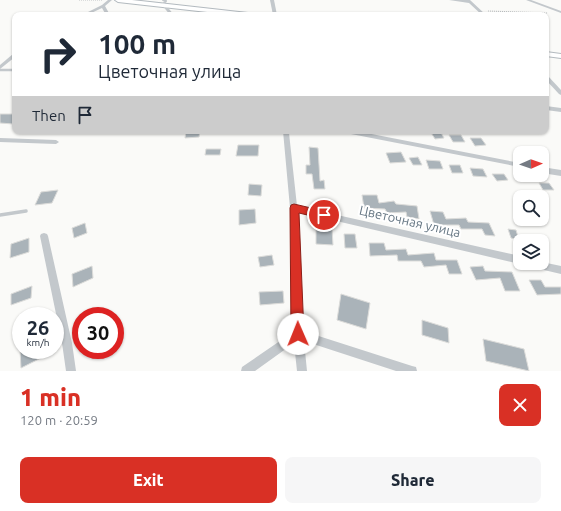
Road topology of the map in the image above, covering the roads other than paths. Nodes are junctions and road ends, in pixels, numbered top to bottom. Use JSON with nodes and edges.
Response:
{"nodes":[{"id":1,"x":110,"y":0,"type":"edge"},
{"id":2,"x":118,"y":0,"type":"edge"},
{"id":3,"x":123,"y":0,"type":"edge"},
{"id":4,"x":272,"y":0,"type":"edge"},
{"id":5,"x":451,"y":0,"type":"edge"},
{"id":6,"x":528,"y":0,"type":"edge"},
{"id":7,"x":470,"y":1,"type":"edge"},
{"id":8,"x":163,"y":3,"type":"edge"},
{"id":9,"x":103,"y":6,"type":"junction"},
{"id":10,"x":90,"y":12,"type":"edge"},
{"id":11,"x":106,"y":12,"type":"edge"},
{"id":12,"x":170,"y":12,"type":"edge"},
{"id":13,"x":227,"y":12,"type":"edge"},
{"id":14,"x":274,"y":12,"type":"edge"},
{"id":15,"x":480,"y":12,"type":"edge"},
{"id":16,"x":561,"y":13,"type":"edge"},
{"id":17,"x":549,"y":54,"type":"edge"},
{"id":18,"x":561,"y":56,"type":"edge"},
{"id":19,"x":12,"y":58,"type":"edge"},
{"id":20,"x":0,"y":69,"type":"edge"},
{"id":21,"x":12,"y":70,"type":"edge"},
{"id":22,"x":549,"y":80,"type":"edge"},
{"id":23,"x":561,"y":93,"type":"edge"},
{"id":24,"x":549,"y":108,"type":"edge"},
{"id":25,"x":561,"y":110,"type":"edge"},
{"id":26,"x":286,"y":134,"type":"edge"},
{"id":27,"x":361,"y":134,"type":"edge"},
{"id":28,"x":0,"y":140,"type":"edge"},
{"id":29,"x":56,"y":142,"type":"dead end"},
{"id":30,"x":513,"y":164,"type":"edge"},
{"id":31,"x":549,"y":171,"type":"edge"},
{"id":32,"x":561,"y":173,"type":"edge"},
{"id":33,"x":294,"y":208,"type":"junction"},
{"id":34,"x":26,"y":211,"type":"dead end"},
{"id":35,"x":0,"y":215,"type":"edge"},
{"id":36,"x":44,"y":236,"type":"dead end"},
{"id":37,"x":513,"y":258,"type":"edge"},
{"id":38,"x":549,"y":267,"type":"edge"},
{"id":39,"x":561,"y":270,"type":"edge"},
{"id":40,"x":298,"y":334,"type":"junction"},
{"id":41,"x":71,"y":371,"type":"edge"},
{"id":42,"x":246,"y":371,"type":"edge"},
{"id":43,"x":302,"y":371,"type":"edge"},
{"id":44,"x":412,"y":371,"type":"edge"}],
"edges":[{"from":1,"to":9,"type":"street"},
{"from":2,"to":3,"type":"street"},
{"from":3,"to":8,"type":"street"},
{"from":4,"to":14,"type":"street"},
{"from":5,"to":7,"type":"street"},
{"from":6,"to":16,"type":"street"},
{"from":7,"to":15,"type":"street"},
{"from":8,"to":12,"type":"street"},
{"from":8,"to":13,"type":"street"},
{"from":9,"to":10,"type":"street"},
{"from":9,"to":11,"type":"street"},
{"from":17,"to":18,"type":"street"},
{"from":19,"to":20,"type":"street"},
{"from":20,"to":21,"type":"lane"},
{"from":22,"to":23,"type":"street"},
{"from":24,"to":25,"type":"street"},
{"from":26,"to":33,"type":"street"},
{"from":27,"to":30,"type":"street"},
{"from":28,"to":29,"type":"street"},
{"from":31,"to":32,"type":"street"},
{"from":33,"to":37,"type":"street","name":"Цветочная улица"},
{"from":33,"to":40,"type":"street"},
{"from":34,"to":35,"type":"lane"},
{"from":36,"to":41,"type":"street"},
{"from":38,"to":39,"type":"street"},
{"from":40,"to":42,"type":"street"},
{"from":40,"to":43,"type":"street"},
{"from":40,"to":44,"type":"street"}]}
